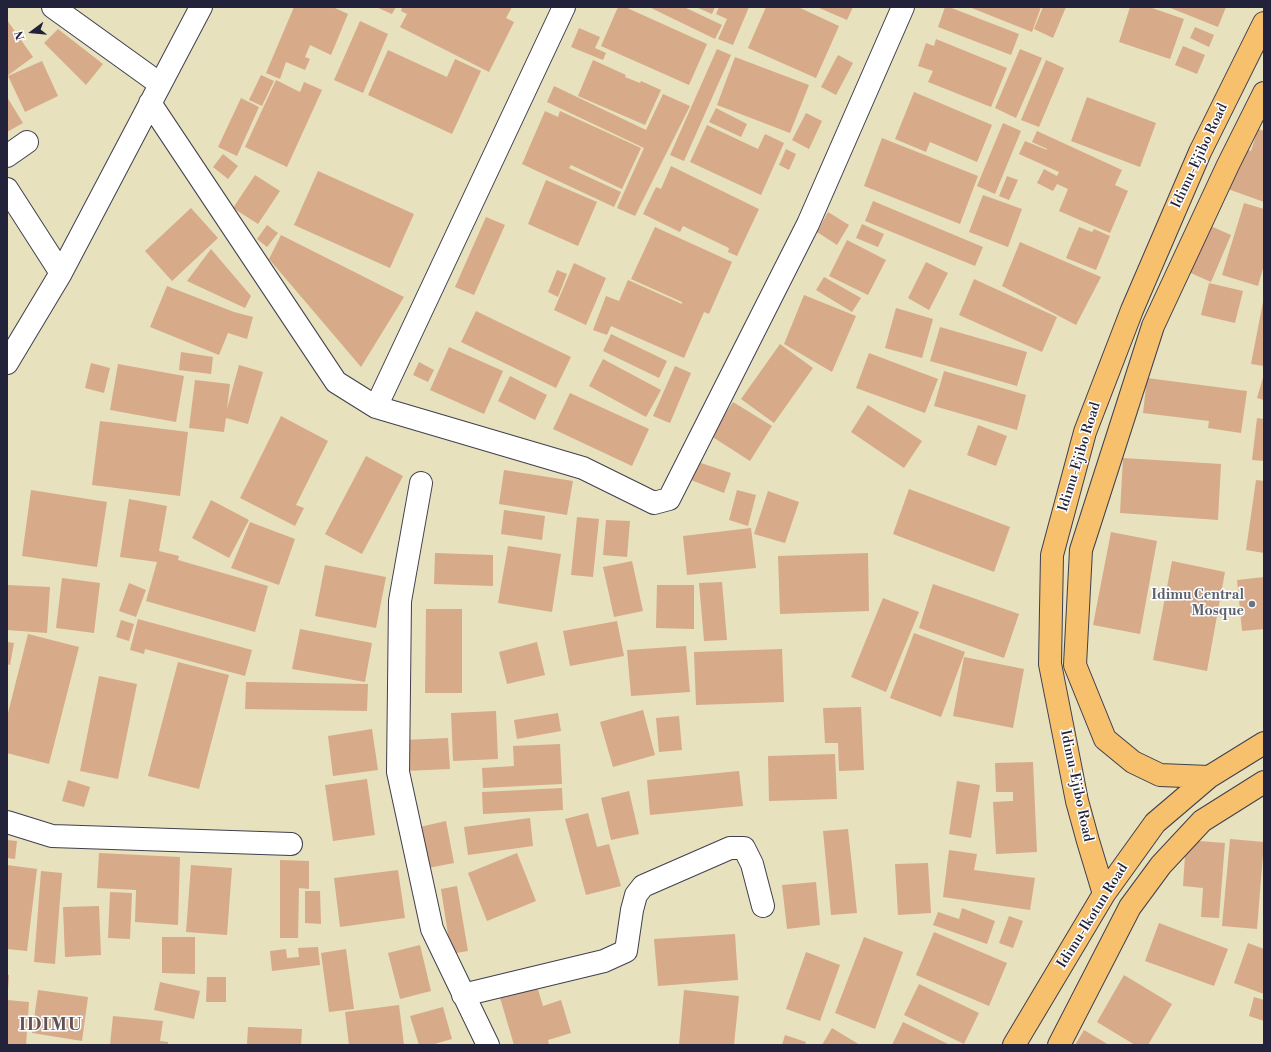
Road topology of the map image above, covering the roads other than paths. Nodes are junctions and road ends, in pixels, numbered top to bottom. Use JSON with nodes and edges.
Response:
{"nodes":[{"id":1,"x":53,"y":7,"type":"edge"},
{"id":2,"x":201,"y":7,"type":"edge"},
{"id":3,"x":564,"y":7,"type":"edge"},
{"id":4,"x":903,"y":7,"type":"edge"},
{"id":5,"x":1264,"y":23,"type":"edge"},
{"id":6,"x":1264,"y":93,"type":"edge"},
{"id":7,"x":155,"y":94,"type":"junction"},
{"id":8,"x":27,"y":142,"type":"dead end"},
{"id":9,"x":7,"y":156,"type":"edge"},
{"id":10,"x":7,"y":189,"type":"edge"},
{"id":11,"x":61,"y":273,"type":"junction"},
{"id":12,"x":7,"y":363,"type":"edge"},
{"id":13,"x":376,"y":407,"type":"junction"},
{"id":14,"x":422,"y":483,"type":"dead end"},
{"id":15,"x":1264,"y":743,"type":"edge"},
{"id":16,"x":1210,"y":776,"type":"junction"},
{"id":17,"x":1264,"y":782,"type":"edge"},
{"id":18,"x":7,"y":822,"type":"edge"},
{"id":19,"x":291,"y":844,"type":"dead end"},
{"id":20,"x":1104,"y":894,"type":"junction"},
{"id":21,"x":763,"y":906,"type":"dead end"},
{"id":22,"x":463,"y":995,"type":"junction"},
{"id":23,"x":488,"y":1045,"type":"edge"},
{"id":24,"x":1014,"y":1045,"type":"edge"},
{"id":25,"x":1059,"y":1045,"type":"edge"}],
"edges":[{"from":1,"to":7,"type":"street"},
{"from":2,"to":7,"type":"street"},
{"from":3,"to":13,"type":"street"},
{"from":4,"to":13,"type":"street"},
{"from":5,"to":20,"type":"main road","name":"Idimu-Ejibo Road"},
{"from":6,"to":16,"type":"main road","name":"Idimu-Ejibo Road"},
{"from":7,"to":11,"type":"street"},
{"from":7,"to":13,"type":"street"},
{"from":8,"to":9,"type":"street"},
{"from":10,"to":11,"type":"street"},
{"from":11,"to":12,"type":"street"},
{"from":14,"to":22,"type":"street"},
{"from":15,"to":16,"type":"main road","name":"Idimu-Ikotun Road"},
{"from":16,"to":20,"type":"main road","name":"Idimu-Ikotun Road"},
{"from":17,"to":25,"type":"main road","name":"Idimu-Ikotun Road"},
{"from":18,"to":19,"type":"street"},
{"from":20,"to":24,"type":"main road","name":"Idimu-Ikotun Road"},
{"from":21,"to":22,"type":"street"},
{"from":22,"to":23,"type":"street"}]}
